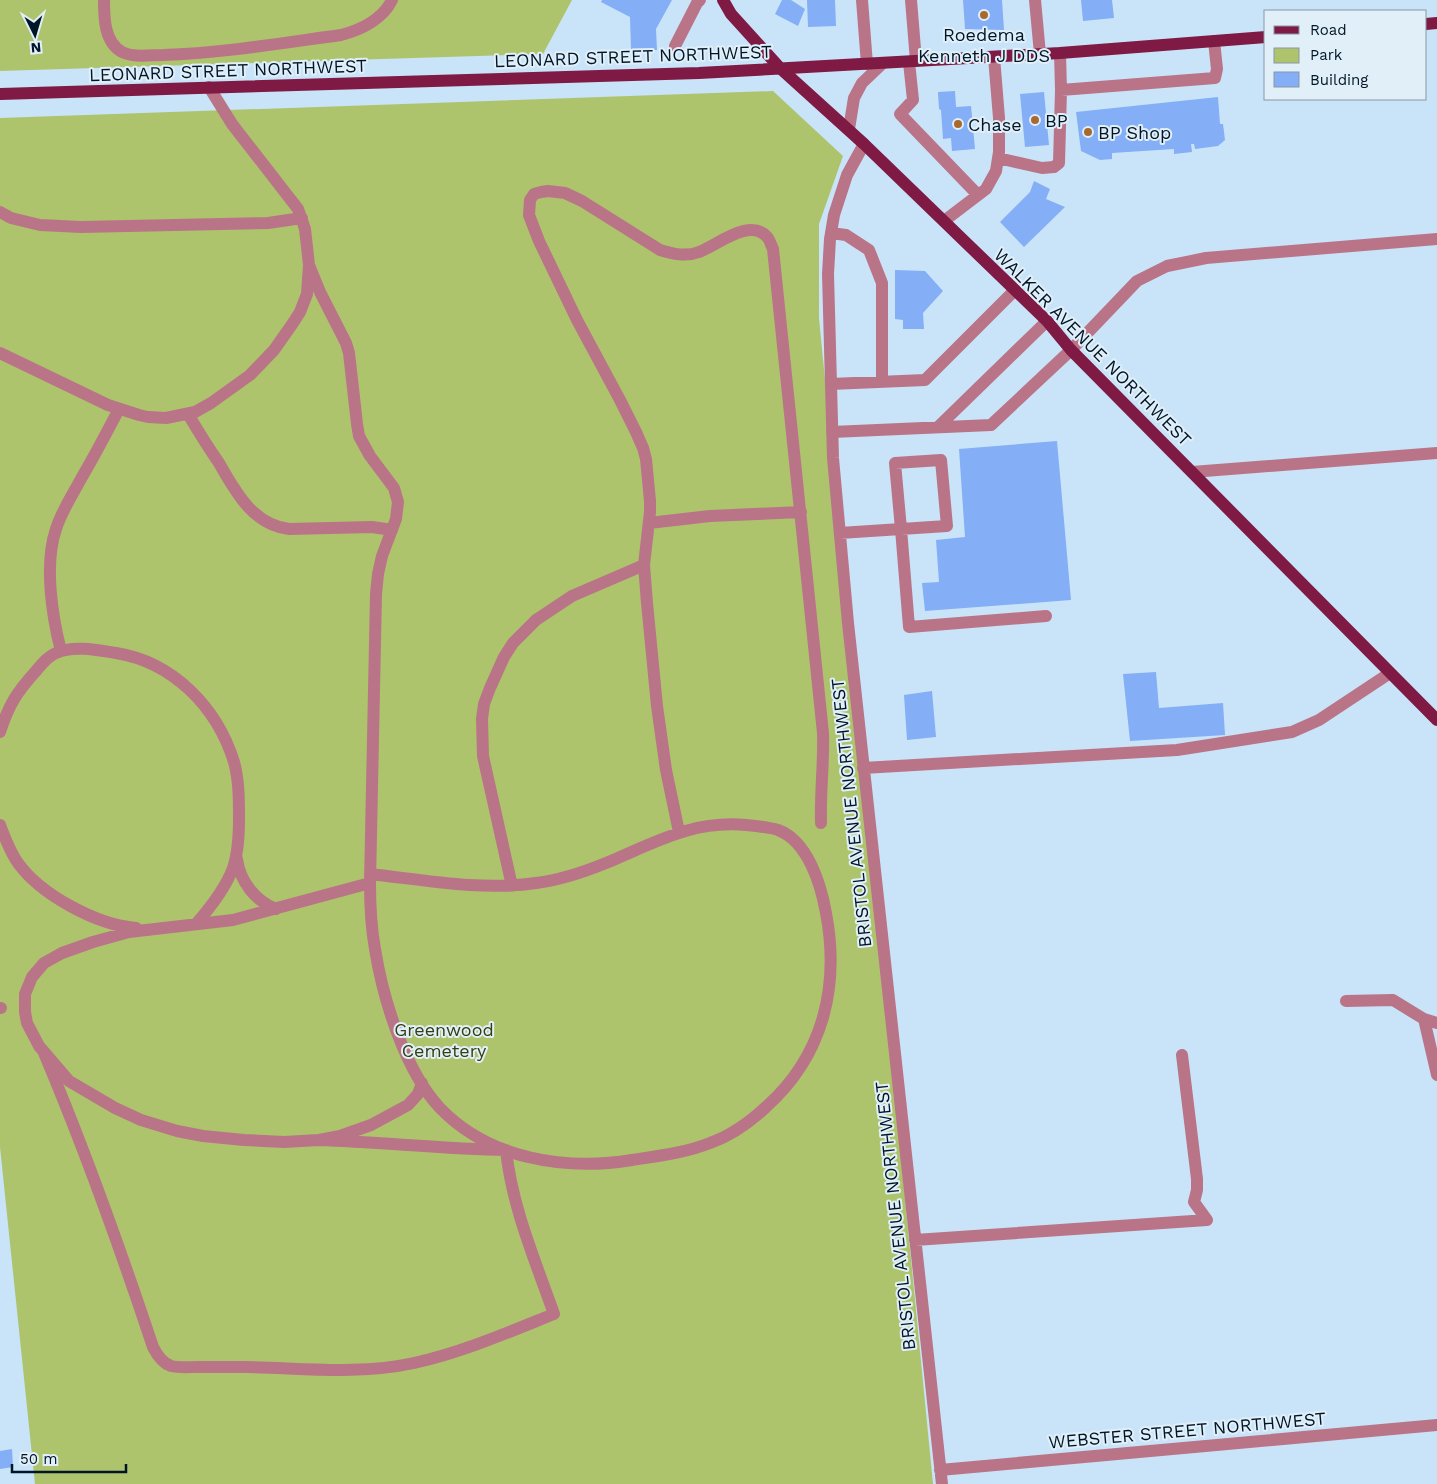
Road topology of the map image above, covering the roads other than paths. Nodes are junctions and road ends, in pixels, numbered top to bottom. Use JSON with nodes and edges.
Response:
{"nodes":[{"id":1,"x":104,"y":0,"type":"edge"},
{"id":2,"x":392,"y":0,"type":"edge"},
{"id":3,"x":700,"y":0,"type":"edge"},
{"id":4,"x":724,"y":0,"type":"edge"},
{"id":5,"x":862,"y":0,"type":"edge"},
{"id":6,"x":911,"y":0,"type":"edge"},
{"id":7,"x":1036,"y":0,"type":"edge"},
{"id":8,"x":1264,"y":37,"type":"edge"},
{"id":9,"x":1214,"y":41,"type":"junction"},
{"id":10,"x":675,"y":46,"type":"dead end"},
{"id":11,"x":1060,"y":53,"type":"junction"},
{"id":12,"x":1040,"y":54,"type":"junction"},
{"id":13,"x":994,"y":57,"type":"junction"},
{"id":14,"x":912,"y":61,"type":"junction"},
{"id":15,"x":883,"y":63,"type":"junction"},
{"id":16,"x":867,"y":64,"type":"junction"},
{"id":17,"x":780,"y":68,"type":"junction"},
{"id":18,"x":209,"y":87,"type":"junction"},
{"id":19,"x":1061,"y":90,"type":"junction"},
{"id":20,"x":0,"y":94,"type":"edge"},
{"id":21,"x":849,"y":129,"type":"junction"},
{"id":22,"x":864,"y":144,"type":"junction"},
{"id":23,"x":998,"y":158,"type":"junction"},
{"id":24,"x":978,"y":195,"type":"junction"},
{"id":25,"x":0,"y":212,"type":"edge"},
{"id":26,"x":302,"y":218,"type":"junction"},
{"id":27,"x":944,"y":221,"type":"junction"},
{"id":28,"x":831,"y":233,"type":"junction"},
{"id":29,"x":1437,"y":239,"type":"edge"},
{"id":30,"x":309,"y":265,"type":"junction"},
{"id":31,"x":1015,"y":290,"type":"junction"},
{"id":32,"x":1047,"y":321,"type":"junction"},
{"id":33,"x":1071,"y":350,"type":"junction"},
{"id":34,"x":0,"y":353,"type":"edge"},
{"id":35,"x":882,"y":382,"type":"junction"},
{"id":36,"x":831,"y":384,"type":"junction"},
{"id":37,"x":119,"y":409,"type":"junction"},
{"id":38,"x":188,"y":414,"type":"junction"},
{"id":39,"x":938,"y":427,"type":"junction"},
{"id":40,"x":832,"y":432,"type":"junction"},
{"id":41,"x":1437,"y":453,"type":"edge"},
{"id":42,"x":1192,"y":472,"type":"junction"},
{"id":43,"x":801,"y":512,"type":"junction"},
{"id":44,"x":649,"y":523,"type":"junction"},
{"id":45,"x":392,"y":530,"type":"junction"},
{"id":46,"x":901,"y":530,"type":"junction"},
{"id":47,"x":840,"y":533,"type":"junction"},
{"id":48,"x":644,"y":565,"type":"junction"},
{"id":49,"x":1046,"y":616,"type":"dead end"},
{"id":50,"x":61,"y":651,"type":"junction"},
{"id":51,"x":1390,"y":673,"type":"junction"},
{"id":52,"x":1437,"y":720,"type":"edge"},
{"id":53,"x":0,"y":732,"type":"edge"},
{"id":54,"x":863,"y":768,"type":"junction"},
{"id":55,"x":821,"y":822,"type":"dead end"},
{"id":56,"x":0,"y":825,"type":"edge"},
{"id":57,"x":679,"y":832,"type":"junction"},
{"id":58,"x":236,"y":855,"type":"junction"},
{"id":59,"x":370,"y":878,"type":"junction"},
{"id":60,"x":512,"y":886,"type":"junction"},
{"id":61,"x":276,"y":909,"type":"junction"},
{"id":62,"x":196,"y":924,"type":"junction"},
{"id":63,"x":159,"y":928,"type":"junction"},
{"id":64,"x":1346,"y":1002,"type":"dead end"},
{"id":65,"x":1424,"y":1019,"type":"junction"},
{"id":66,"x":1437,"y":1023,"type":"edge"},
{"id":67,"x":44,"y":1053,"type":"junction"},
{"id":68,"x":1182,"y":1055,"type":"dead end"},
{"id":69,"x":1437,"y":1075,"type":"edge"},
{"id":70,"x":422,"y":1083,"type":"junction"},
{"id":71,"x":319,"y":1140,"type":"junction"},
{"id":72,"x":506,"y":1150,"type":"junction"},
{"id":73,"x":915,"y":1240,"type":"junction"},
{"id":74,"x":1437,"y":1425,"type":"edge"},
{"id":75,"x":940,"y":1470,"type":"junction"},
{"id":76,"x":942,"y":1484,"type":"edge"}],
"edges":[{"from":1,"to":2,"type":"street"},
{"from":3,"to":10,"type":"street"},
{"from":4,"to":17,"type":"main road","name":"WALKER AVENUE NORTHWEST"},
{"from":5,"to":16,"type":"street"},
{"from":6,"to":14,"type":"street"},
{"from":7,"to":12,"type":"street"},
{"from":8,"to":9,"type":"main road","name":"LEONARD STREET NORTHWEST"},
{"from":9,"to":11,"type":"main road","name":"LEONARD STREET NORTHWEST"},
{"from":9,"to":19,"type":"street"},
{"from":11,"to":12,"type":"main road","name":"LEONARD STREET NORTHWEST"},
{"from":11,"to":19,"type":"street"},
{"from":12,"to":13,"type":"main road","name":"LEONARD STREET NORTHWEST"},
{"from":13,"to":14,"type":"main road","name":"LEONARD STREET NORTHWEST"},
{"from":13,"to":23,"type":"street"},
{"from":14,"to":15,"type":"main road","name":"LEONARD STREET NORTHWEST"},
{"from":14,"to":24,"type":"street"},
{"from":15,"to":16,"type":"main road","name":"LEONARD STREET NORTHWEST"},
{"from":15,"to":21,"type":"street"},
{"from":16,"to":17,"type":"main road","name":"LEONARD STREET NORTHWEST"},
{"from":17,"to":18,"type":"main road","name":"LEONARD STREET NORTHWEST"},
{"from":17,"to":21,"type":"main road","name":"WALKER AVENUE NORTHWEST"},
{"from":18,"to":20,"type":"main road","name":"LEONARD STREET NORTHWEST"},
{"from":18,"to":26,"type":"street"},
{"from":19,"to":23,"type":"street"},
{"from":21,"to":22,"type":"main road","name":"WALKER AVENUE NORTHWEST"},
{"from":22,"to":27,"type":"main road","name":"WALKER AVENUE NORTHWEST"},
{"from":22,"to":28,"type":"street","name":"BRISTOL AVENUE NORTHWEST"},
{"from":23,"to":24,"type":"street"},
{"from":24,"to":27,"type":"street"},
{"from":25,"to":26,"type":"street"},
{"from":26,"to":30,"type":"street"},
{"from":27,"to":31,"type":"main road","name":"WALKER AVENUE NORTHWEST"},
{"from":28,"to":35,"type":"street"},
{"from":28,"to":36,"type":"street","name":"BRISTOL AVENUE NORTHWEST"},
{"from":29,"to":33,"type":"street"},
{"from":30,"to":38,"type":"street"},
{"from":30,"to":45,"type":"street"},
{"from":31,"to":32,"type":"main road","name":"WALKER AVENUE NORTHWEST"},
{"from":31,"to":35,"type":"street"},
{"from":32,"to":33,"type":"main road","name":"WALKER AVENUE NORTHWEST"},
{"from":32,"to":39,"type":"street"},
{"from":33,"to":39,"type":"street"},
{"from":33,"to":42,"type":"main road","name":"WALKER AVENUE NORTHWEST"},
{"from":34,"to":37,"type":"street"},
{"from":35,"to":36,"type":"street"},
{"from":36,"to":40,"type":"street","name":"BRISTOL AVENUE NORTHWEST"},
{"from":37,"to":38,"type":"street"},
{"from":37,"to":50,"type":"street"},
{"from":38,"to":45,"type":"street"},
{"from":39,"to":40,"type":"street"},
{"from":40,"to":47,"type":"street","name":"BRISTOL AVENUE NORTHWEST"},
{"from":41,"to":42,"type":"street"},
{"from":42,"to":51,"type":"main road","name":"WALKER AVENUE NORTHWEST"},
{"from":43,"to":44,"type":"street"},
{"from":43,"to":44,"type":"street"},
{"from":43,"to":55,"type":"street"},
{"from":44,"to":48,"type":"street"},
{"from":45,"to":59,"type":"street"},
{"from":46,"to":46,"type":"street"},
{"from":46,"to":47,"type":"street"},
{"from":46,"to":49,"type":"street"},
{"from":47,"to":54,"type":"street","name":"BRISTOL AVENUE NORTHWEST"},
{"from":48,"to":57,"type":"street"},
{"from":48,"to":60,"type":"street"},
{"from":50,"to":53,"type":"street"},
{"from":50,"to":58,"type":"street"},
{"from":51,"to":52,"type":"main road","name":"WALKER AVENUE NORTHWEST"},
{"from":51,"to":54,"type":"street"},
{"from":54,"to":73,"type":"street","name":"BRISTOL AVENUE NORTHWEST"},
{"from":56,"to":63,"type":"street"},
{"from":57,"to":60,"type":"street"},
{"from":57,"to":72,"type":"street"},
{"from":58,"to":61,"type":"street"},
{"from":58,"to":62,"type":"street"},
{"from":59,"to":60,"type":"street"},
{"from":59,"to":61,"type":"street"},
{"from":59,"to":70,"type":"street"},
{"from":61,"to":62,"type":"street"},
{"from":62,"to":63,"type":"street"},
{"from":63,"to":67,"type":"street"},
{"from":64,"to":65,"type":"street"},
{"from":65,"to":66,"type":"street"},
{"from":65,"to":69,"type":"street"},
{"from":67,"to":71,"type":"street"},
{"from":67,"to":72,"type":"street"},
{"from":68,"to":73,"type":"street"},
{"from":70,"to":71,"type":"street"},
{"from":70,"to":72,"type":"street"},
{"from":71,"to":72,"type":"street"},
{"from":73,"to":75,"type":"street","name":"BRISTOL AVENUE NORTHWEST"},
{"from":74,"to":75,"type":"street","name":"WEBSTER STREET NORTHWEST"},
{"from":75,"to":76,"type":"street","name":"BRISTOL AVENUE NORTHWEST"}]}
